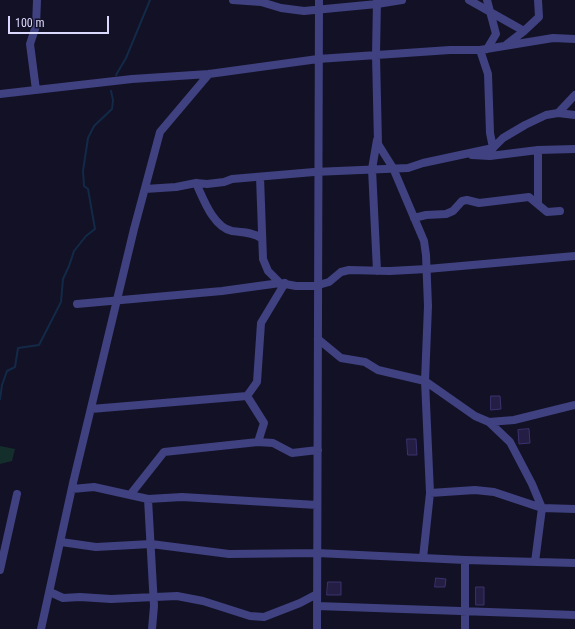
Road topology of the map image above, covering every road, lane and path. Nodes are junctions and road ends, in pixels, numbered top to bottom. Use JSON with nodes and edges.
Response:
{"nodes":[{"id":1,"x":37,"y":0,"type":"edge"},
{"id":2,"x":234,"y":0,"type":"edge"},
{"id":3,"x":318,"y":0,"type":"edge"},
{"id":4,"x":402,"y":0,"type":"edge"},
{"id":5,"x":469,"y":0,"type":"edge"},
{"id":6,"x":487,"y":0,"type":"edge"},
{"id":7,"x":538,"y":0,"type":"edge"},
{"id":8,"x":377,"y":2,"type":"edge"},
{"id":9,"x":318,"y":10,"type":"junction"},
{"id":10,"x":490,"y":12,"type":"junction"},
{"id":11,"x":524,"y":31,"type":"junction"},
{"id":12,"x":575,"y":39,"type":"edge"},
{"id":13,"x":505,"y":46,"type":"junction"},
{"id":14,"x":484,"y":49,"type":"junction"},
{"id":15,"x":376,"y":55,"type":"junction"},
{"id":16,"x":318,"y":59,"type":"junction"},
{"id":17,"x":209,"y":74,"type":"junction"},
{"id":18,"x":36,"y":90,"type":"junction"},
{"id":19,"x":0,"y":94,"type":"edge"},
{"id":20,"x":575,"y":95,"type":"edge"},
{"id":21,"x":558,"y":113,"type":"junction"},
{"id":22,"x":575,"y":115,"type":"edge"},
{"id":23,"x":377,"y":138,"type":"junction"},
{"id":24,"x":493,"y":148,"type":"junction"},
{"id":25,"x":575,"y":149,"type":"edge"},
{"id":26,"x":538,"y":150,"type":"junction"},
{"id":27,"x":465,"y":154,"type":"junction"},
{"id":28,"x":393,"y":168,"type":"junction"},
{"id":29,"x":372,"y":169,"type":"junction"},
{"id":30,"x":318,"y":172,"type":"junction"},
{"id":31,"x":260,"y":177,"type":"junction"},
{"id":32,"x":196,"y":183,"type":"junction"},
{"id":33,"x":145,"y":189,"type":"junction"},
{"id":34,"x":538,"y":204,"type":"junction"},
{"id":35,"x":560,"y":211,"type":"dead end"},
{"id":36,"x":414,"y":218,"type":"junction"},
{"id":37,"x":261,"y":238,"type":"junction"},
{"id":38,"x":575,"y":256,"type":"edge"},
{"id":39,"x":427,"y":269,"type":"junction"},
{"id":40,"x":377,"y":271,"type":"junction"},
{"id":41,"x":282,"y":283,"type":"junction"},
{"id":42,"x":318,"y":285,"type":"junction"},
{"id":43,"x":117,"y":300,"type":"junction"},
{"id":44,"x":77,"y":304,"type":"dead end"},
{"id":45,"x":318,"y":339,"type":"junction"},
{"id":46,"x":425,"y":382,"type":"junction"},
{"id":47,"x":248,"y":396,"type":"junction"},
{"id":48,"x":575,"y":406,"type":"edge"},
{"id":49,"x":91,"y":408,"type":"junction"},
{"id":50,"x":489,"y":422,"type":"junction"},
{"id":51,"x":258,"y":442,"type":"junction"},
{"id":52,"x":318,"y":450,"type":"junction"},
{"id":53,"x":72,"y":489,"type":"junction"},
{"id":54,"x":430,"y":493,"type":"junction"},
{"id":55,"x":18,"y":494,"type":"dead end"},
{"id":56,"x":130,"y":495,"type":"junction"},
{"id":57,"x":148,"y":499,"type":"junction"},
{"id":58,"x":317,"y":505,"type":"junction"},
{"id":59,"x":542,"y":508,"type":"junction"},
{"id":60,"x":575,"y":509,"type":"edge"},
{"id":61,"x":61,"y":542,"type":"junction"},
{"id":62,"x":152,"y":544,"type":"junction"},
{"id":63,"x":317,"y":553,"type":"junction"},
{"id":64,"x":423,"y":558,"type":"junction"},
{"id":65,"x":464,"y":560,"type":"junction"},
{"id":66,"x":535,"y":562,"type":"junction"},
{"id":67,"x":575,"y":563,"type":"edge"},
{"id":68,"x":0,"y":570,"type":"edge"},
{"id":69,"x":50,"y":592,"type":"junction"},
{"id":70,"x":317,"y":594,"type":"junction"},
{"id":71,"x":153,"y":597,"type":"junction"},
{"id":72,"x":317,"y":606,"type":"junction"},
{"id":73,"x":465,"y":612,"type":"junction"},
{"id":74,"x":575,"y":615,"type":"edge"},
{"id":75,"x":42,"y":629,"type":"edge"},
{"id":76,"x":152,"y":629,"type":"edge"},
{"id":77,"x":317,"y":629,"type":"edge"},
{"id":78,"x":465,"y":629,"type":"edge"}],
"edges":[{"from":1,"to":18,"type":"street"},
{"from":2,"to":9,"type":"street"},
{"from":3,"to":9,"type":"street"},
{"from":4,"to":8,"type":"street"},
{"from":5,"to":10,"type":"street"},
{"from":6,"to":10,"type":"street"},
{"from":7,"to":11,"type":"street"},
{"from":8,"to":9,"type":"street"},
{"from":8,"to":15,"type":"street"},
{"from":9,"to":16,"type":"street"},
{"from":10,"to":11,"type":"street"},
{"from":10,"to":14,"type":"street"},
{"from":11,"to":13,"type":"street"},
{"from":12,"to":13,"type":"street"},
{"from":13,"to":14,"type":"street"},
{"from":14,"to":15,"type":"street"},
{"from":14,"to":24,"type":"street"},
{"from":15,"to":16,"type":"street"},
{"from":15,"to":23,"type":"street"},
{"from":16,"to":17,"type":"street"},
{"from":16,"to":30,"type":"street"},
{"from":17,"to":18,"type":"street"},
{"from":17,"to":33,"type":"street"},
{"from":18,"to":19,"type":"street"},
{"from":20,"to":21,"type":"street"},
{"from":21,"to":22,"type":"street"},
{"from":21,"to":24,"type":"street"},
{"from":23,"to":28,"type":"street"},
{"from":23,"to":29,"type":"street"},
{"from":24,"to":27,"type":"street"},
{"from":25,"to":26,"type":"street"},
{"from":26,"to":27,"type":"street"},
{"from":26,"to":34,"type":"street"},
{"from":27,"to":28,"type":"street"},
{"from":28,"to":29,"type":"street"},
{"from":28,"to":36,"type":"street"},
{"from":29,"to":30,"type":"street"},
{"from":29,"to":40,"type":"street"},
{"from":30,"to":31,"type":"street"},
{"from":30,"to":42,"type":"street"},
{"from":31,"to":32,"type":"street"},
{"from":31,"to":37,"type":"street"},
{"from":32,"to":33,"type":"street"},
{"from":32,"to":37,"type":"street"},
{"from":33,"to":43,"type":"street"},
{"from":34,"to":35,"type":"street"},
{"from":34,"to":36,"type":"street"},
{"from":36,"to":39,"type":"street"},
{"from":37,"to":41,"type":"street"},
{"from":38,"to":39,"type":"street"},
{"from":39,"to":40,"type":"street"},
{"from":39,"to":46,"type":"street"},
{"from":40,"to":42,"type":"street"},
{"from":41,"to":42,"type":"street"},
{"from":41,"to":43,"type":"street"},
{"from":41,"to":47,"type":"street"},
{"from":42,"to":45,"type":"street"},
{"from":43,"to":44,"type":"street"},
{"from":43,"to":49,"type":"street"},
{"from":45,"to":46,"type":"street"},
{"from":45,"to":52,"type":"street"},
{"from":46,"to":50,"type":"street"},
{"from":46,"to":54,"type":"street"},
{"from":47,"to":49,"type":"street"},
{"from":47,"to":51,"type":"street"},
{"from":48,"to":50,"type":"street"},
{"from":49,"to":53,"type":"street"},
{"from":50,"to":59,"type":"street"},
{"from":51,"to":52,"type":"street"},
{"from":51,"to":56,"type":"street"},
{"from":52,"to":58,"type":"street"},
{"from":53,"to":56,"type":"street"},
{"from":53,"to":61,"type":"street"},
{"from":54,"to":59,"type":"street"},
{"from":54,"to":64,"type":"street"},
{"from":55,"to":68,"type":"street"},
{"from":56,"to":57,"type":"street"},
{"from":57,"to":58,"type":"street"},
{"from":57,"to":62,"type":"street"},
{"from":58,"to":63,"type":"street"},
{"from":59,"to":60,"type":"street"},
{"from":59,"to":66,"type":"street"},
{"from":61,"to":62,"type":"street"},
{"from":61,"to":69,"type":"street"},
{"from":62,"to":63,"type":"street"},
{"from":62,"to":71,"type":"street"},
{"from":63,"to":64,"type":"street"},
{"from":63,"to":70,"type":"street"},
{"from":64,"to":65,"type":"street"},
{"from":65,"to":66,"type":"street"},
{"from":65,"to":73,"type":"street"},
{"from":66,"to":67,"type":"street"},
{"from":69,"to":71,"type":"street"},
{"from":69,"to":75,"type":"street"},
{"from":70,"to":71,"type":"street"},
{"from":70,"to":72,"type":"street"},
{"from":71,"to":76,"type":"street"},
{"from":72,"to":73,"type":"street"},
{"from":72,"to":77,"type":"street"},
{"from":73,"to":74,"type":"street"},
{"from":73,"to":78,"type":"street"}]}
